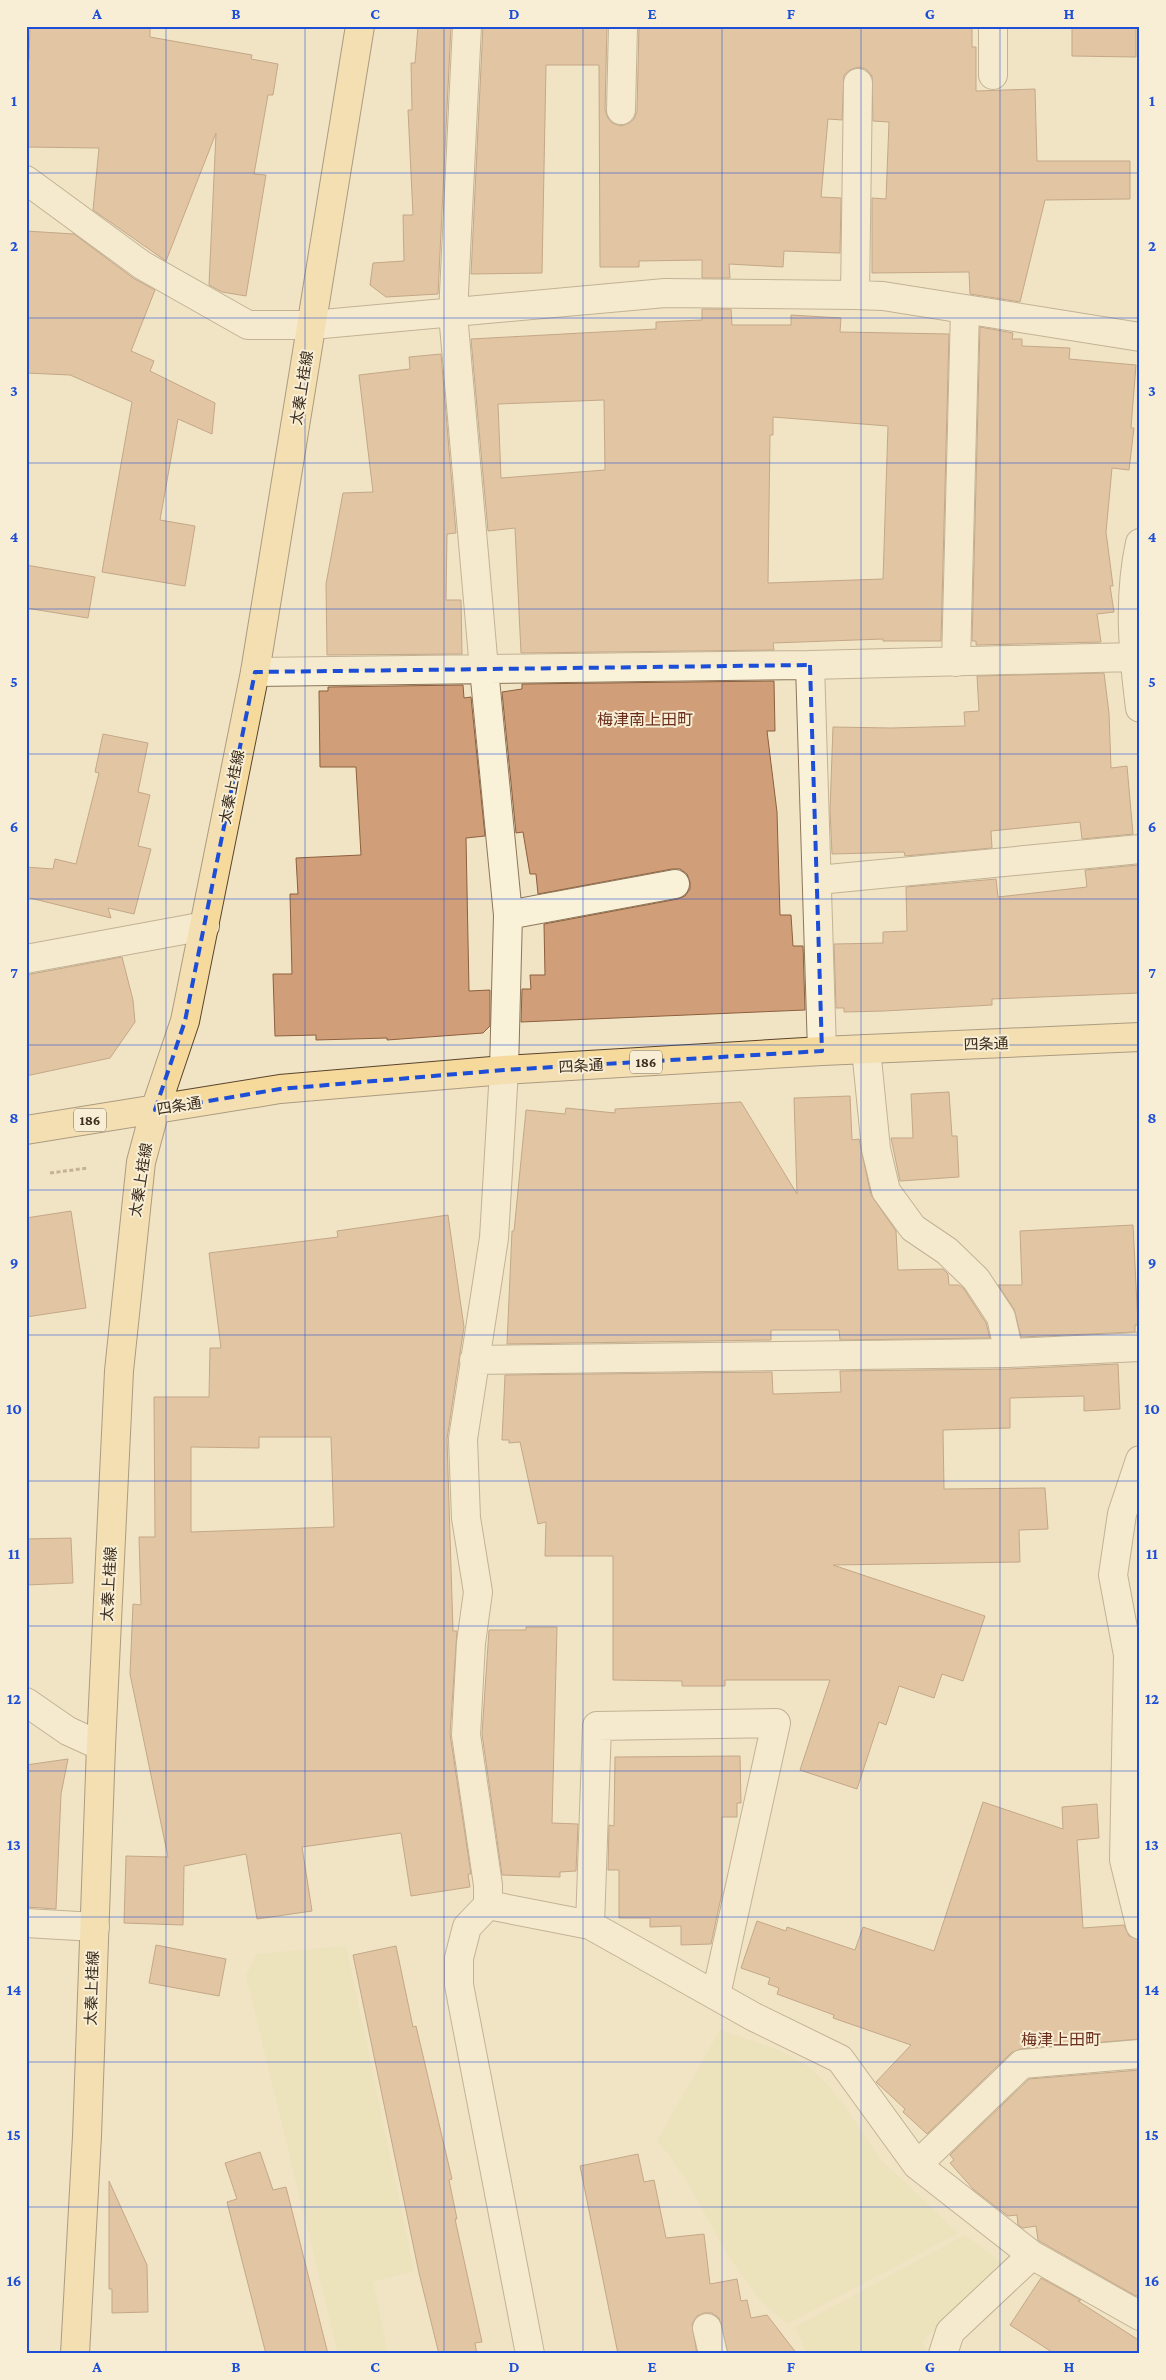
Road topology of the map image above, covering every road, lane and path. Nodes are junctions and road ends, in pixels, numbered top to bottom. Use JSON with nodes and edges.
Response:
{"nodes":[{"id":1,"x":360,"y":26,"type":"edge"},
{"id":2,"x":467,"y":26,"type":"edge"},
{"id":3,"x":623,"y":26,"type":"edge"},
{"id":4,"x":993,"y":26,"type":"edge"},
{"id":5,"x":993,"y":74,"type":"dead end"},
{"id":6,"x":858,"y":83,"type":"dead end"},
{"id":7,"x":621,"y":110,"type":"dead end"},
{"id":8,"x":26,"y":180,"type":"edge"},
{"id":9,"x":855,"y":295,"type":"junction"},
{"id":10,"x":964,"y":309,"type":"junction"},
{"id":11,"x":453,"y":314,"type":"junction"},
{"id":12,"x":312,"y":325,"type":"junction"},
{"id":13,"x":1140,"y":337,"type":"edge"},
{"id":14,"x":1140,"y":543,"type":"edge"},
{"id":15,"x":1135,"y":643,"type":"edge"},
{"id":16,"x":956,"y":662,"type":"junction"},
{"id":17,"x":810,"y":665,"type":"junction"},
{"id":18,"x":484,"y":669,"type":"junction"},
{"id":19,"x":255,"y":672,"type":"junction"},
{"id":20,"x":1140,"y":708,"type":"edge"},
{"id":21,"x":1140,"y":849,"type":"edge"},
{"id":22,"x":818,"y":880,"type":"junction"},
{"id":23,"x":675,"y":884,"type":"dead end"},
{"id":24,"x":508,"y":915,"type":"junction"},
{"id":25,"x":205,"y":926,"type":"junction"},
{"id":26,"x":26,"y":959,"type":"edge"},
{"id":27,"x":1140,"y":1037,"type":"edge"},
{"id":28,"x":866,"y":1049,"type":"junction"},
{"id":29,"x":822,"y":1051,"type":"junction"},
{"id":30,"x":504,"y":1070,"type":"junction"},
{"id":31,"x":155,"y":1110,"type":"junction"},
{"id":32,"x":26,"y":1130,"type":"edge"},
{"id":33,"x":88,"y":1168,"type":"dead end"},
{"id":34,"x":50,"y":1173,"type":"dead end"},
{"id":35,"x":1140,"y":1346,"type":"edge"},
{"id":36,"x":1009,"y":1353,"type":"junction"},
{"id":37,"x":474,"y":1360,"type":"junction"},
{"id":38,"x":1140,"y":1460,"type":"edge"},
{"id":39,"x":1134,"y":1654,"type":"edge"},
{"id":40,"x":26,"y":1702,"type":"edge"},
{"id":41,"x":101,"y":1746,"type":"junction"},
{"id":42,"x":488,"y":1905,"type":"junction"},
{"id":43,"x":26,"y":1923,"type":"edge"},
{"id":44,"x":590,"y":1925,"type":"junction"},
{"id":45,"x":1140,"y":1925,"type":"edge"},
{"id":46,"x":95,"y":1927,"type":"junction"},
{"id":47,"x":716,"y":1995,"type":"junction"},
{"id":48,"x":1140,"y":2054,"type":"edge"},
{"id":49,"x":917,"y":2165,"type":"junction"},
{"id":50,"x":1032,"y":2254,"type":"junction"},
{"id":51,"x":1140,"y":2316,"type":"edge"},
{"id":52,"x":75,"y":2354,"type":"edge"},
{"id":53,"x":530,"y":2354,"type":"edge"},
{"id":54,"x":943,"y":2354,"type":"edge"}],
"edges":[{"from":1,"to":12,"type":"main road","name":"太秦上桂線"},
{"from":2,"to":11,"type":"street"},
{"from":3,"to":7,"type":"street"},
{"from":4,"to":5,"type":"street"},
{"from":6,"to":9,"type":"street"},
{"from":8,"to":12,"type":"street"},
{"from":9,"to":10,"type":"street"},
{"from":9,"to":11,"type":"street"},
{"from":10,"to":13,"type":"street"},
{"from":10,"to":16,"type":"street"},
{"from":11,"to":12,"type":"street"},
{"from":11,"to":18,"type":"street"},
{"from":12,"to":19,"type":"main road","name":"太秦上桂線"},
{"from":14,"to":15,"type":"street"},
{"from":15,"to":16,"type":"street"},
{"from":15,"to":20,"type":"street"},
{"from":16,"to":17,"type":"street"},
{"from":17,"to":18,"type":"street"},
{"from":17,"to":22,"type":"street"},
{"from":18,"to":19,"type":"street"},
{"from":18,"to":24,"type":"street"},
{"from":19,"to":25,"type":"main road","name":"太秦上桂線"},
{"from":21,"to":22,"type":"street"},
{"from":22,"to":29,"type":"street"},
{"from":23,"to":24,"type":"street"},
{"from":24,"to":30,"type":"street"},
{"from":25,"to":26,"type":"street"},
{"from":25,"to":31,"type":"main road","name":"太秦上桂線"},
{"from":27,"to":28,"type":"main road","name":"四条通","number":"186"},
{"from":28,"to":29,"type":"main road","name":"四条通","number":"186"},
{"from":28,"to":36,"type":"street"},
{"from":29,"to":30,"type":"main road","name":"四条通","number":"186"},
{"from":30,"to":31,"type":"main road","name":"四条通","number":"186"},
{"from":30,"to":37,"type":"street"},
{"from":31,"to":32,"type":"main road","name":"四条通","number":"186"},
{"from":31,"to":41,"type":"main road","name":"太秦上桂線"},
{"from":33,"to":34,"type":"path"},
{"from":35,"to":36,"type":"street"},
{"from":36,"to":37,"type":"street"},
{"from":37,"to":42,"type":"street"},
{"from":38,"to":39,"type":"street"},
{"from":39,"to":45,"type":"street"},
{"from":40,"to":41,"type":"street"},
{"from":41,"to":46,"type":"main road","name":"太秦上桂線"},
{"from":42,"to":44,"type":"street"},
{"from":42,"to":53,"type":"street"},
{"from":43,"to":46,"type":"street"},
{"from":44,"to":47,"type":"street"},
{"from":44,"to":47,"type":"street"},
{"from":46,"to":52,"type":"main road","name":"太秦上桂線"},
{"from":47,"to":49,"type":"street"},
{"from":48,"to":49,"type":"street"},
{"from":49,"to":50,"type":"street"},
{"from":50,"to":51,"type":"street"},
{"from":50,"to":54,"type":"street"}]}
